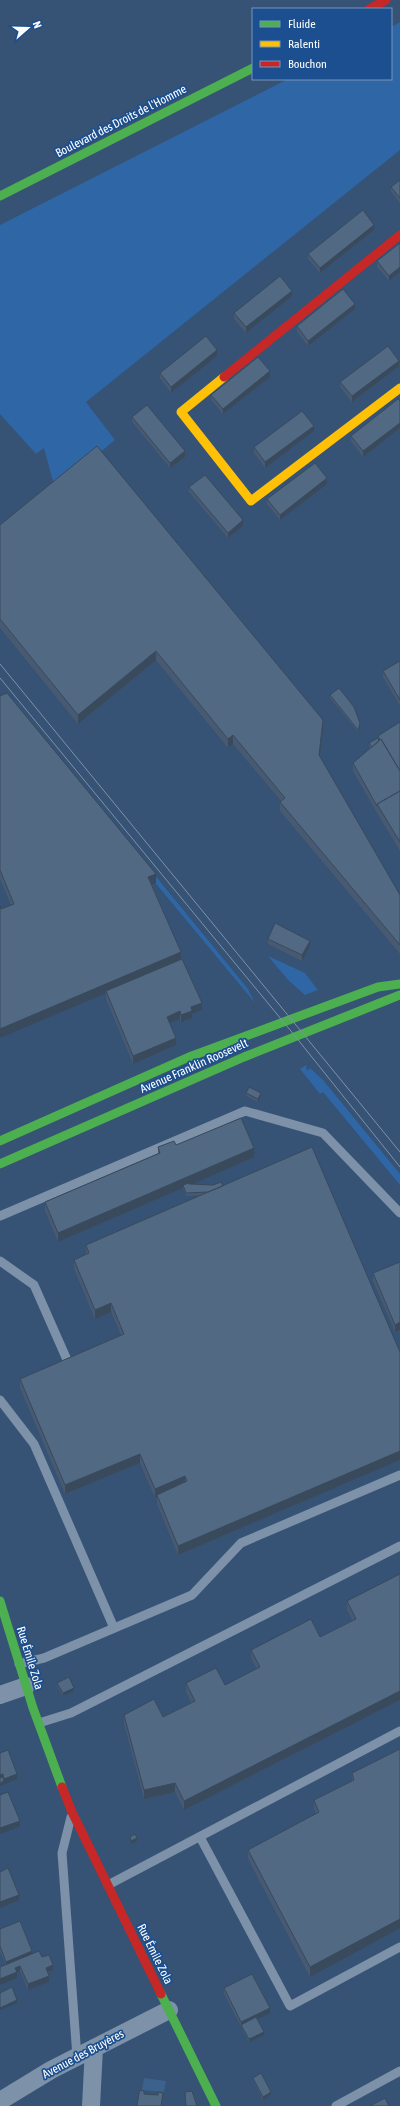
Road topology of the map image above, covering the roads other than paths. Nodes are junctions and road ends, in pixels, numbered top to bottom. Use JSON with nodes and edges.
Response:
{"nodes":[{"id":1,"x":386,"y":0,"type":"edge"},
{"id":2,"x":370,"y":8,"type":"edge"},
{"id":3,"x":252,"y":69,"type":"edge"},
{"id":4,"x":0,"y":196,"type":"edge"},
{"id":5,"x":400,"y":235,"type":"edge"},
{"id":6,"x":400,"y":388,"type":"edge"},
{"id":7,"x":400,"y":984,"type":"edge"},
{"id":8,"x":400,"y":994,"type":"edge"},
{"id":9,"x":0,"y":1141,"type":"edge"},
{"id":10,"x":0,"y":1164,"type":"edge"},
{"id":11,"x":400,"y":1213,"type":"edge"},
{"id":12,"x":0,"y":1216,"type":"edge"},
{"id":13,"x":0,"y":1261,"type":"edge"},
{"id":14,"x":68,"y":1362,"type":"edge"},
{"id":15,"x":0,"y":1400,"type":"edge"},
{"id":16,"x":400,"y":1475,"type":"edge"},
{"id":17,"x":400,"y":1546,"type":"edge"},
{"id":18,"x":0,"y":1601,"type":"edge"},
{"id":19,"x":114,"y":1628,"type":"junction"},
{"id":20,"x":19,"y":1664,"type":"junction"},
{"id":21,"x":26,"y":1686,"type":"junction"},
{"id":22,"x":0,"y":1695,"type":"edge"},
{"id":23,"x":39,"y":1723,"type":"junction"},
{"id":24,"x":400,"y":1731,"type":"edge"},
{"id":25,"x":72,"y":1812,"type":"junction"},
{"id":26,"x":200,"y":1837,"type":"junction"},
{"id":27,"x":108,"y":1885,"type":"junction"},
{"id":28,"x":400,"y":1947,"type":"edge"},
{"id":29,"x":169,"y":2010,"type":"junction"},
{"id":30,"x":94,"y":2048,"type":"junction"},
{"id":31,"x":77,"y":2057,"type":"junction"},
{"id":32,"x":400,"y":2071,"type":"edge"},
{"id":33,"x":0,"y":2101,"type":"edge"},
{"id":34,"x":91,"y":2106,"type":"edge"},
{"id":35,"x":216,"y":2106,"type":"edge"},
{"id":36,"x":336,"y":2106,"type":"edge"}],
"edges":[{"from":1,"to":2,"type":"street"},
{"from":3,"to":4,"type":"street","name":"Boulevard des Droits de l'Homme"},
{"from":5,"to":6,"type":"street"},
{"from":7,"to":9,"type":"street","name":"Avenue Franklin Roosevelt"},
{"from":8,"to":10,"type":"street","name":"Avenue Franklin Roosevelt"},
{"from":11,"to":12,"type":"lane"},
{"from":13,"to":14,"type":"lane"},
{"from":15,"to":19,"type":"lane"},
{"from":16,"to":19,"type":"lane"},
{"from":17,"to":23,"type":"lane"},
{"from":18,"to":20,"type":"street","name":"Rue Émile Zola"},
{"from":19,"to":20,"type":"lane"},
{"from":20,"to":21,"type":"street","name":"Rue Émile Zola"},
{"from":21,"to":22,"type":"street"},
{"from":21,"to":23,"type":"street","name":"Rue Émile Zola"},
{"from":23,"to":25,"type":"street","name":"Rue Émile Zola"},
{"from":24,"to":26,"type":"lane"},
{"from":25,"to":27,"type":"street","name":"Rue Émile Zola"},
{"from":25,"to":31,"type":"lane"},
{"from":26,"to":27,"type":"lane"},
{"from":26,"to":28,"type":"lane"},
{"from":27,"to":29,"type":"street","name":"Rue Émile Zola"},
{"from":29,"to":30,"type":"street","name":"Avenue des Bruyères"},
{"from":29,"to":35,"type":"street","name":"Rue Émile Zola"},
{"from":30,"to":31,"type":"street","name":"Avenue des Bruyères"},
{"from":30,"to":34,"type":"street"},
{"from":31,"to":33,"type":"street","name":"Avenue des Bruyères"},
{"from":32,"to":36,"type":"lane"}]}
